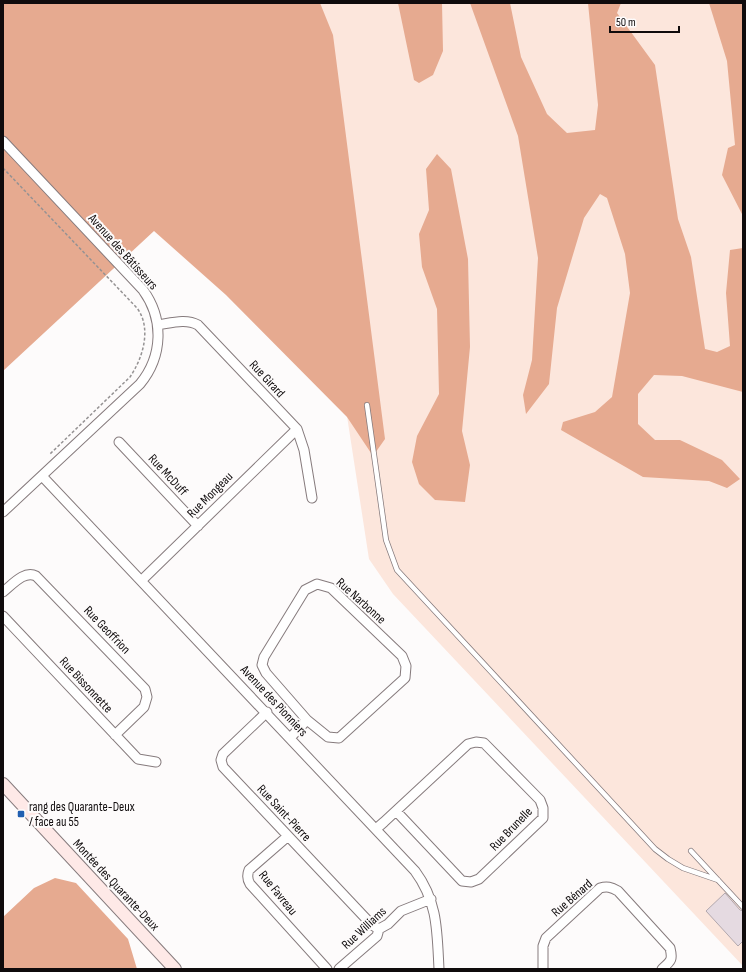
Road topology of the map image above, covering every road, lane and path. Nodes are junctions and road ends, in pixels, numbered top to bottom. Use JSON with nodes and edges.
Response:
{"nodes":[{"id":1,"x":3,"y":141,"type":"edge"},
{"id":2,"x":3,"y":168,"type":"edge"},
{"id":3,"x":158,"y":325,"type":"junction"},
{"id":4,"x":367,"y":405,"type":"dead end"},
{"id":5,"x":298,"y":429,"type":"junction"},
{"id":6,"x":119,"y":442,"type":"dead end"},
{"id":7,"x":45,"y":459,"type":"dead end"},
{"id":8,"x":42,"y":476,"type":"junction"},
{"id":9,"x":312,"y":498,"type":"dead end"},
{"id":10,"x":3,"y":512,"type":"edge"},
{"id":11,"x":198,"y":526,"type":"junction"},
{"id":12,"x":142,"y":580,"type":"junction"},
{"id":13,"x":3,"y":592,"type":"edge"},
{"id":14,"x":3,"y":616,"type":"edge"},
{"id":15,"x":267,"y":712,"type":"junction"},
{"id":16,"x":307,"y":720,"type":"junction"},
{"id":17,"x":115,"y":735,"type":"junction"},
{"id":18,"x":290,"y":738,"type":"junction"},
{"id":19,"x":156,"y":762,"type":"dead end"},
{"id":20,"x":3,"y":784,"type":"edge"},
{"id":21,"x":396,"y":811,"type":"junction"},
{"id":22,"x":376,"y":829,"type":"junction"},
{"id":23,"x":288,"y":836,"type":"junction"},
{"id":24,"x":690,"y":851,"type":"dead end"},
{"id":25,"x":718,"y":880,"type":"junction"},
{"id":26,"x":431,"y":899,"type":"junction"},
{"id":27,"x":743,"y":907,"type":"edge"},
{"id":28,"x":379,"y":929,"type":"junction"},
{"id":29,"x":175,"y":969,"type":"edge"},
{"id":30,"x":327,"y":969,"type":"edge"},
{"id":31,"x":339,"y":969,"type":"edge"},
{"id":32,"x":439,"y":969,"type":"edge"},
{"id":33,"x":543,"y":969,"type":"edge"},
{"id":34,"x":662,"y":969,"type":"edge"}],
"edges":[{"from":1,"to":3,"type":"street","name":"Avenue des Bâtisseurs"},
{"from":2,"to":7,"type":"path"},
{"from":3,"to":5,"type":"street","name":"Rue Girard"},
{"from":3,"to":8,"type":"street","name":"Avenue des Bâtisseurs"},
{"from":4,"to":25,"type":"lane"},
{"from":5,"to":9,"type":"street","name":"Rue Girard"},
{"from":5,"to":11,"type":"street","name":"Rue Mongeau"},
{"from":6,"to":11,"type":"street","name":"Rue McDuff"},
{"from":8,"to":10,"type":"street","name":"Avenue des Bâtisseurs"},
{"from":8,"to":12,"type":"street","name":"Avenue des Pionniers"},
{"from":11,"to":12,"type":"street","name":"Rue Mongeau"},
{"from":12,"to":15,"type":"street","name":"Avenue des Pionniers"},
{"from":13,"to":17,"type":"street","name":"Rue Geoffrion"},
{"from":14,"to":17,"type":"street","name":"Rue Bissonnette"},
{"from":15,"to":18,"type":"street","name":"Avenue des Pionniers"},
{"from":15,"to":23,"type":"street","name":"Rue Saint-Pierre"},
{"from":16,"to":16,"type":"street","name":"Rue Narbonne"},
{"from":16,"to":18,"type":"street"},
{"from":17,"to":19,"type":"street","name":"Rue Bissonnette"},
{"from":18,"to":22,"type":"street","name":"Avenue des Pionniers"},
{"from":20,"to":29,"type":"main road","name":"Montée des Quarante-Deux"},
{"from":21,"to":21,"type":"street","name":"Rue Brunelle"},
{"from":21,"to":22,"type":"street","name":"Rue Brunelle"},
{"from":22,"to":26,"type":"street","name":"Avenue des Pionniers"},
{"from":23,"to":28,"type":"street","name":"Rue Saint-Pierre"},
{"from":23,"to":30,"type":"street","name":"Rue Favreau"},
{"from":24,"to":25,"type":"lane"},
{"from":25,"to":27,"type":"lane"},
{"from":26,"to":28,"type":"street","name":"Rue Williams"},
{"from":26,"to":32,"type":"street","name":"Avenue des Pionniers"},
{"from":28,"to":31,"type":"street","name":"Rue Williams"},
{"from":33,"to":34,"type":"street","name":"Rue Bénard"}]}
